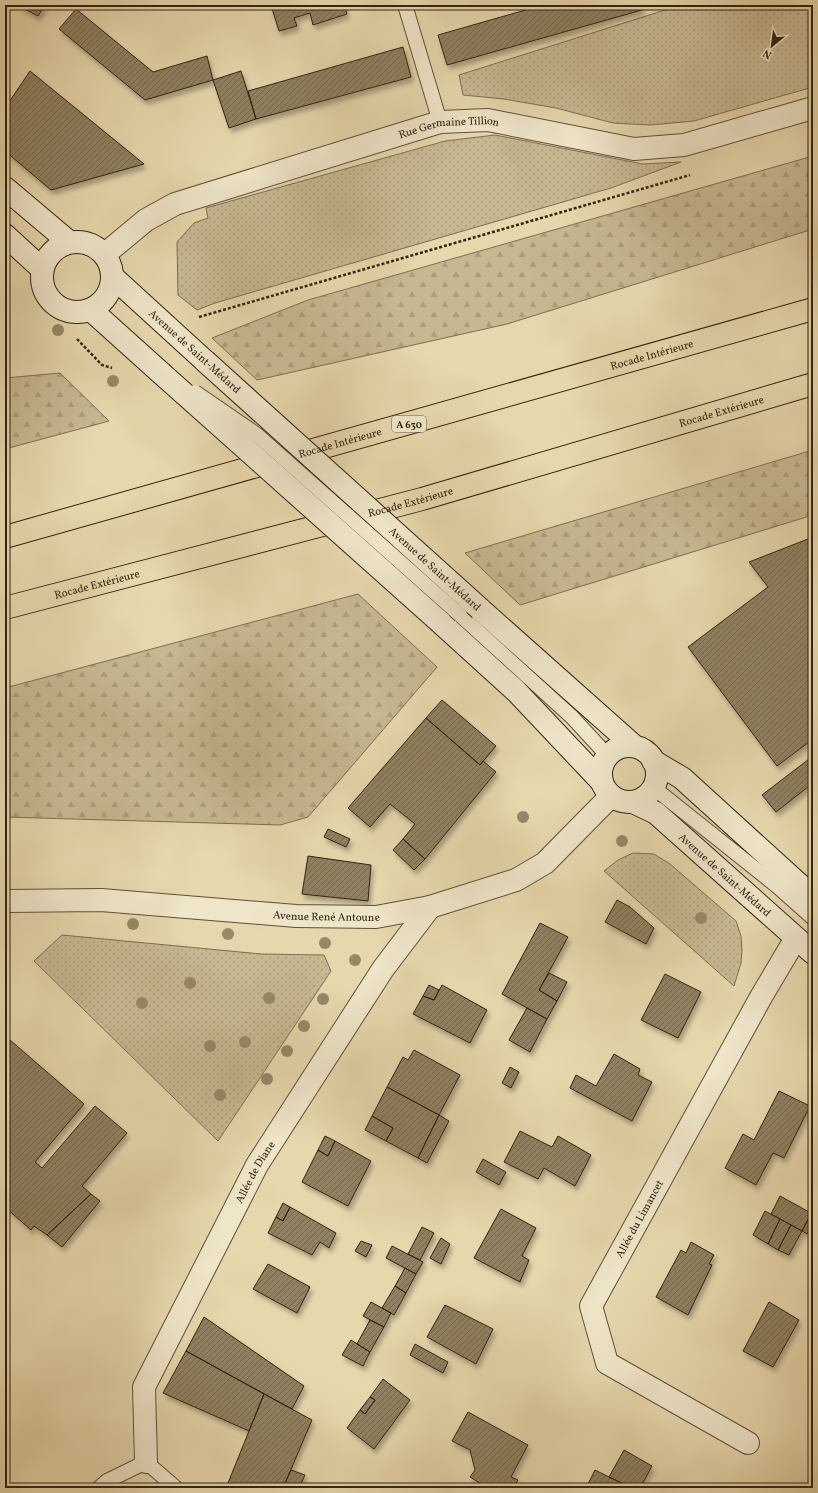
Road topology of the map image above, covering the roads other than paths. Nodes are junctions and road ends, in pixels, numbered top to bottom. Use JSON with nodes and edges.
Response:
{"nodes":[{"id":1,"x":405,"y":5,"type":"edge"},
{"id":2,"x":813,"y":108,"type":"edge"},
{"id":3,"x":440,"y":122,"type":"junction"},
{"id":4,"x":5,"y":188,"type":"edge"},
{"id":5,"x":5,"y":235,"type":"edge"},
{"id":6,"x":69,"y":242,"type":"junction"},
{"id":7,"x":105,"y":254,"type":"junction"},
{"id":8,"x":42,"y":269,"type":"junction"},
{"id":9,"x":113,"y":277,"type":"junction"},
{"id":10,"x":813,"y":309,"type":"edge"},
{"id":11,"x":91,"y":310,"type":"junction"},
{"id":12,"x":813,"y":384,"type":"edge"},
{"id":13,"x":5,"y":537,"type":"edge"},
{"id":14,"x":5,"y":608,"type":"edge"},
{"id":15,"x":460,"y":615,"type":"junction"},
{"id":16,"x":634,"y":746,"type":"junction"},
{"id":17,"x":607,"y":755,"type":"junction"},
{"id":18,"x":653,"y":761,"type":"junction"},
{"id":19,"x":654,"y":788,"type":"junction"},
{"id":20,"x":606,"y":789,"type":"junction"},
{"id":21,"x":633,"y":802,"type":"junction"},
{"id":22,"x":813,"y":897,"type":"edge"},
{"id":23,"x":5,"y":901,"type":"edge"},
{"id":24,"x":430,"y":907,"type":"junction"},
{"id":25,"x":813,"y":918,"type":"edge"},
{"id":26,"x":796,"y":938,"type":"junction"},
{"id":27,"x":813,"y":953,"type":"edge"},
{"id":28,"x":748,"y":1443,"type":"dead end"},
{"id":29,"x":146,"y":1462,"type":"junction"},
{"id":30,"x":99,"y":1488,"type":"edge"},
{"id":31,"x":176,"y":1488,"type":"edge"}],
"edges":[{"from":1,"to":3,"type":"lane"},
{"from":2,"to":3,"type":"street","name":"Rue Germaine Tillion"},
{"from":3,"to":7,"type":"street","name":"Rue Germaine Tillion"},
{"from":4,"to":6,"type":"street"},
{"from":5,"to":8,"type":"street"},
{"from":6,"to":7,"type":"street"},
{"from":6,"to":8,"type":"street"},
{"from":7,"to":9,"type":"street"},
{"from":8,"to":11,"type":"street"},
{"from":9,"to":11,"type":"street"},
{"from":9,"to":15,"type":"street","name":"Avenue de Saint-Médard","bridge":true},
{"from":10,"to":13,"type":"highway","name":"Rocade Intérieure","number":"A 630"},
{"from":11,"to":15,"type":"street","name":"Avenue de Saint-Médard","bridge":true},
{"from":12,"to":14,"type":"highway","name":"Rocade Extérieure"},
{"from":15,"to":16,"type":"street","name":"Avenue de Saint-Médard"},
{"from":15,"to":17,"type":"lane","name":"Avenue de Saint-Médard"},
{"from":15,"to":20,"type":"street","name":"Avenue de Saint-Médard"},
{"from":16,"to":17,"type":"street"},
{"from":16,"to":18,"type":"street"},
{"from":17,"to":20,"type":"street"},
{"from":18,"to":19,"type":"street"},
{"from":18,"to":22,"type":"street"},
{"from":19,"to":21,"type":"street"},
{"from":19,"to":25,"type":"lane","name":"Avenue de Saint-Médard"},
{"from":20,"to":21,"type":"street"},
{"from":20,"to":24,"type":"street","name":"Avenue René Antoune"},
{"from":21,"to":26,"type":"street","name":"Avenue de Saint-Médard"},
{"from":23,"to":24,"type":"street","name":"Avenue René Antoune"},
{"from":24,"to":29,"type":"street","name":"Allée de Diane"},
{"from":26,"to":27,"type":"street","name":"Avenue de Saint-Médard"},
{"from":26,"to":28,"type":"street","name":"Allée du Limancet"},
{"from":29,"to":30,"type":"lane"},
{"from":29,"to":31,"type":"lane"}]}
